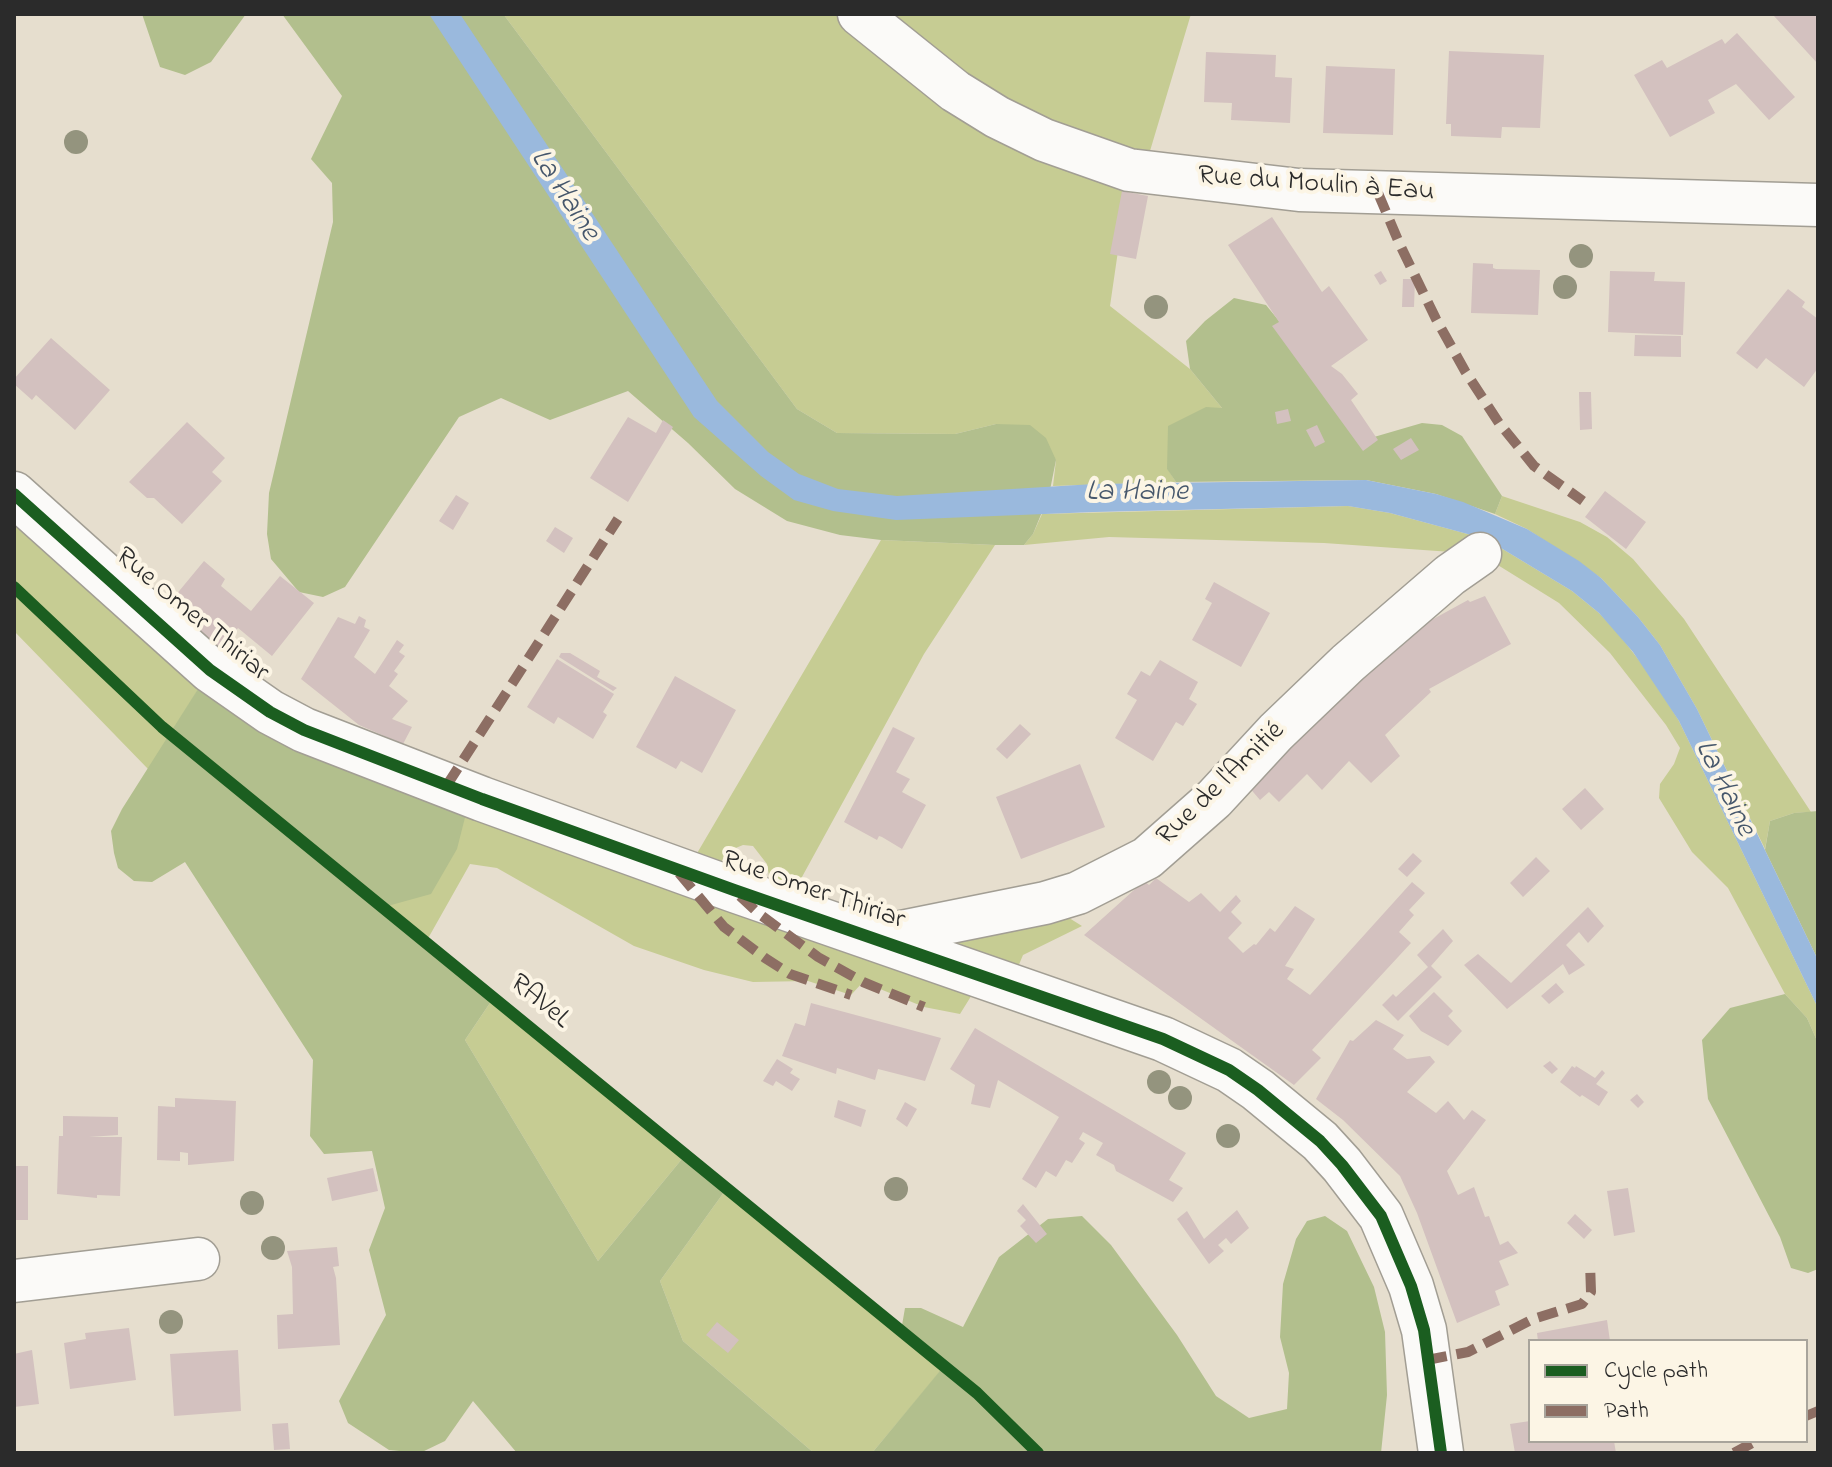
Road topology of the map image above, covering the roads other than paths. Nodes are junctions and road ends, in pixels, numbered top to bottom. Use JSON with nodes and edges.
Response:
{"nodes":[{"id":1,"x":859,"y":14,"type":"edge"},
{"id":2,"x":1818,"y":205,"type":"edge"},
{"id":3,"x":14,"y":494,"type":"edge"},
{"id":4,"x":1480,"y":554,"type":"dead end"},
{"id":5,"x":871,"y":938,"type":"junction"},
{"id":6,"x":198,"y":1259,"type":"dead end"},
{"id":7,"x":14,"y":1281,"type":"edge"},
{"id":8,"x":1441,"y":1453,"type":"edge"}],
"edges":[{"from":1,"to":2,"type":"street","name":"Rue du Moulin à Eau"},
{"from":3,"to":5,"type":"street","name":"Rue Omer Thiriar"},
{"from":4,"to":5,"type":"street","name":"Rue de l'Amitié"},
{"from":5,"to":8,"type":"street","name":"Rue Omer Thiriar"},
{"from":6,"to":7,"type":"street"}]}
